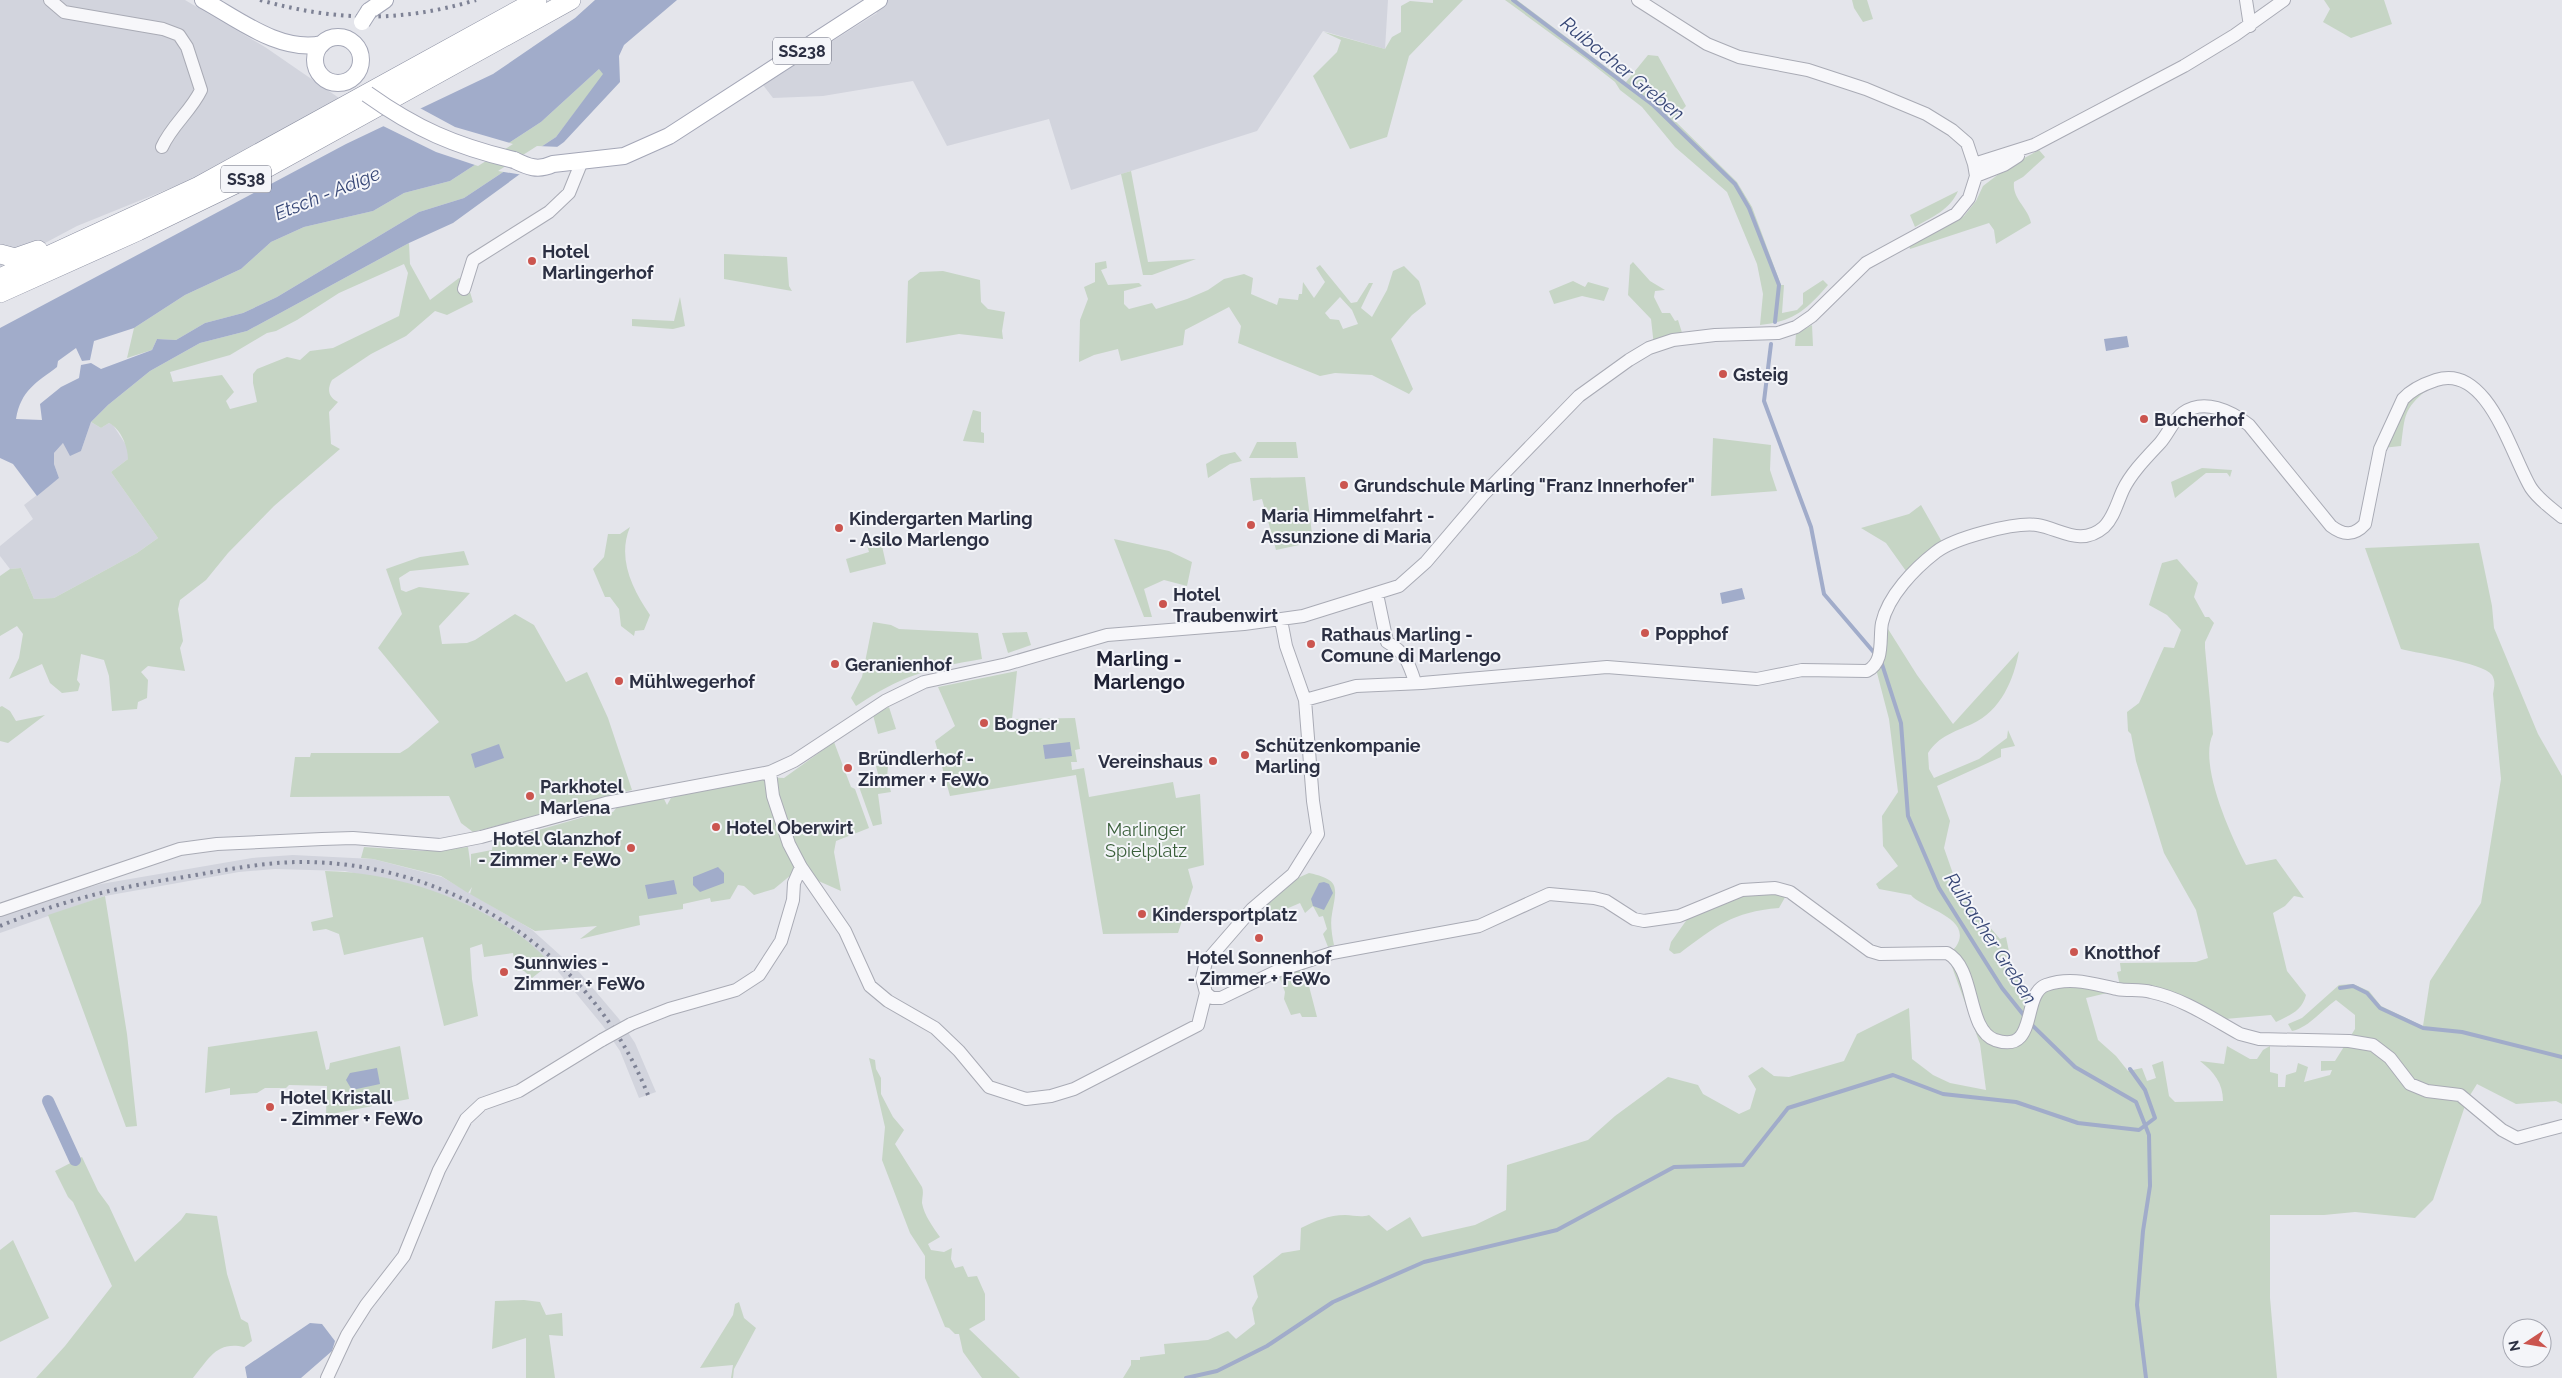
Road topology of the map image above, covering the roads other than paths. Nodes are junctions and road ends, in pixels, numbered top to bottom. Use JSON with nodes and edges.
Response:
{"nodes":[{"id":1,"x":50,"y":0,"type":"edge"},
{"id":2,"x":202,"y":0,"type":"edge"},
{"id":3,"x":385,"y":0,"type":"edge"},
{"id":4,"x":571,"y":0,"type":"edge"},
{"id":5,"x":879,"y":0,"type":"edge"},
{"id":6,"x":1638,"y":0,"type":"edge"},
{"id":7,"x":2246,"y":0,"type":"edge"},
{"id":8,"x":2284,"y":0,"type":"edge"},
{"id":9,"x":530,"y":4,"type":"edge"},
{"id":10,"x":2250,"y":26,"type":"junction"},
{"id":11,"x":362,"y":28,"type":"junction"},
{"id":12,"x":283,"y":42,"type":"junction"},
{"id":13,"x":322,"y":44,"type":"junction"},
{"id":14,"x":316,"y":66,"type":"junction"},
{"id":15,"x":358,"y":84,"type":"junction"},
{"id":16,"x":162,"y":147,"type":"dead end"},
{"id":17,"x":582,"y":161,"type":"junction"},
{"id":18,"x":1975,"y":170,"type":"junction"},
{"id":19,"x":62,"y":250,"type":"junction"},
{"id":20,"x":0,"y":254,"type":"edge"},
{"id":21,"x":0,"y":278,"type":"edge"},
{"id":22,"x":464,"y":290,"type":"dead end"},
{"id":23,"x":0,"y":293,"type":"edge"},
{"id":24,"x":2562,"y":517,"type":"edge"},
{"id":25,"x":1377,"y":594,"type":"junction"},
{"id":26,"x":1281,"y":620,"type":"junction"},
{"id":27,"x":1416,"y":682,"type":"junction"},
{"id":28,"x":1305,"y":700,"type":"junction"},
{"id":29,"x":770,"y":772,"type":"junction"},
{"id":30,"x":800,"y":867,"type":"junction"},
{"id":31,"x":0,"y":910,"type":"edge"},
{"id":32,"x":1206,"y":993,"type":"junction"},
{"id":33,"x":2562,"y":1126,"type":"edge"},
{"id":34,"x":327,"y":1378,"type":"edge"}],
"edges":[{"from":1,"to":16,"type":"street"},
{"from":2,"to":12,"type":"main road"},
{"from":3,"to":11,"type":"main road"},
{"from":4,"to":23,"type":"highway","number":"SS38"},
{"from":5,"to":17,"type":"main road","number":"SS238"},
{"from":6,"to":18,"type":"street"},
{"from":7,"to":10,"type":"street"},
{"from":8,"to":10,"type":"street"},
{"from":9,"to":19,"type":"highway","number":"SS38"},
{"from":10,"to":18,"type":"street"},
{"from":11,"to":13,"type":"main road"},
{"from":11,"to":15,"type":"main road"},
{"from":12,"to":13,"type":"main road"},
{"from":12,"to":14,"type":"main road"},
{"from":13,"to":14,"type":"main road"},
{"from":14,"to":15,"type":"main road"},
{"from":15,"to":17,"type":"main road","number":"SS238","bridge":true},
{"from":17,"to":22,"type":"street"},
{"from":18,"to":25,"type":"street"},
{"from":19,"to":20,"type":"highway"},
{"from":19,"to":21,"type":"highway","number":"SS38"},
{"from":24,"to":27,"type":"street"},
{"from":25,"to":26,"type":"street"},
{"from":25,"to":27,"type":"street"},
{"from":26,"to":28,"type":"street"},
{"from":26,"to":29,"type":"street"},
{"from":27,"to":28,"type":"street"},
{"from":28,"to":32,"type":"street"},
{"from":29,"to":30,"type":"street"},
{"from":29,"to":31,"type":"street"},
{"from":30,"to":32,"type":"street"},
{"from":30,"to":34,"type":"street","bridge":true},
{"from":32,"to":33,"type":"street"}]}
